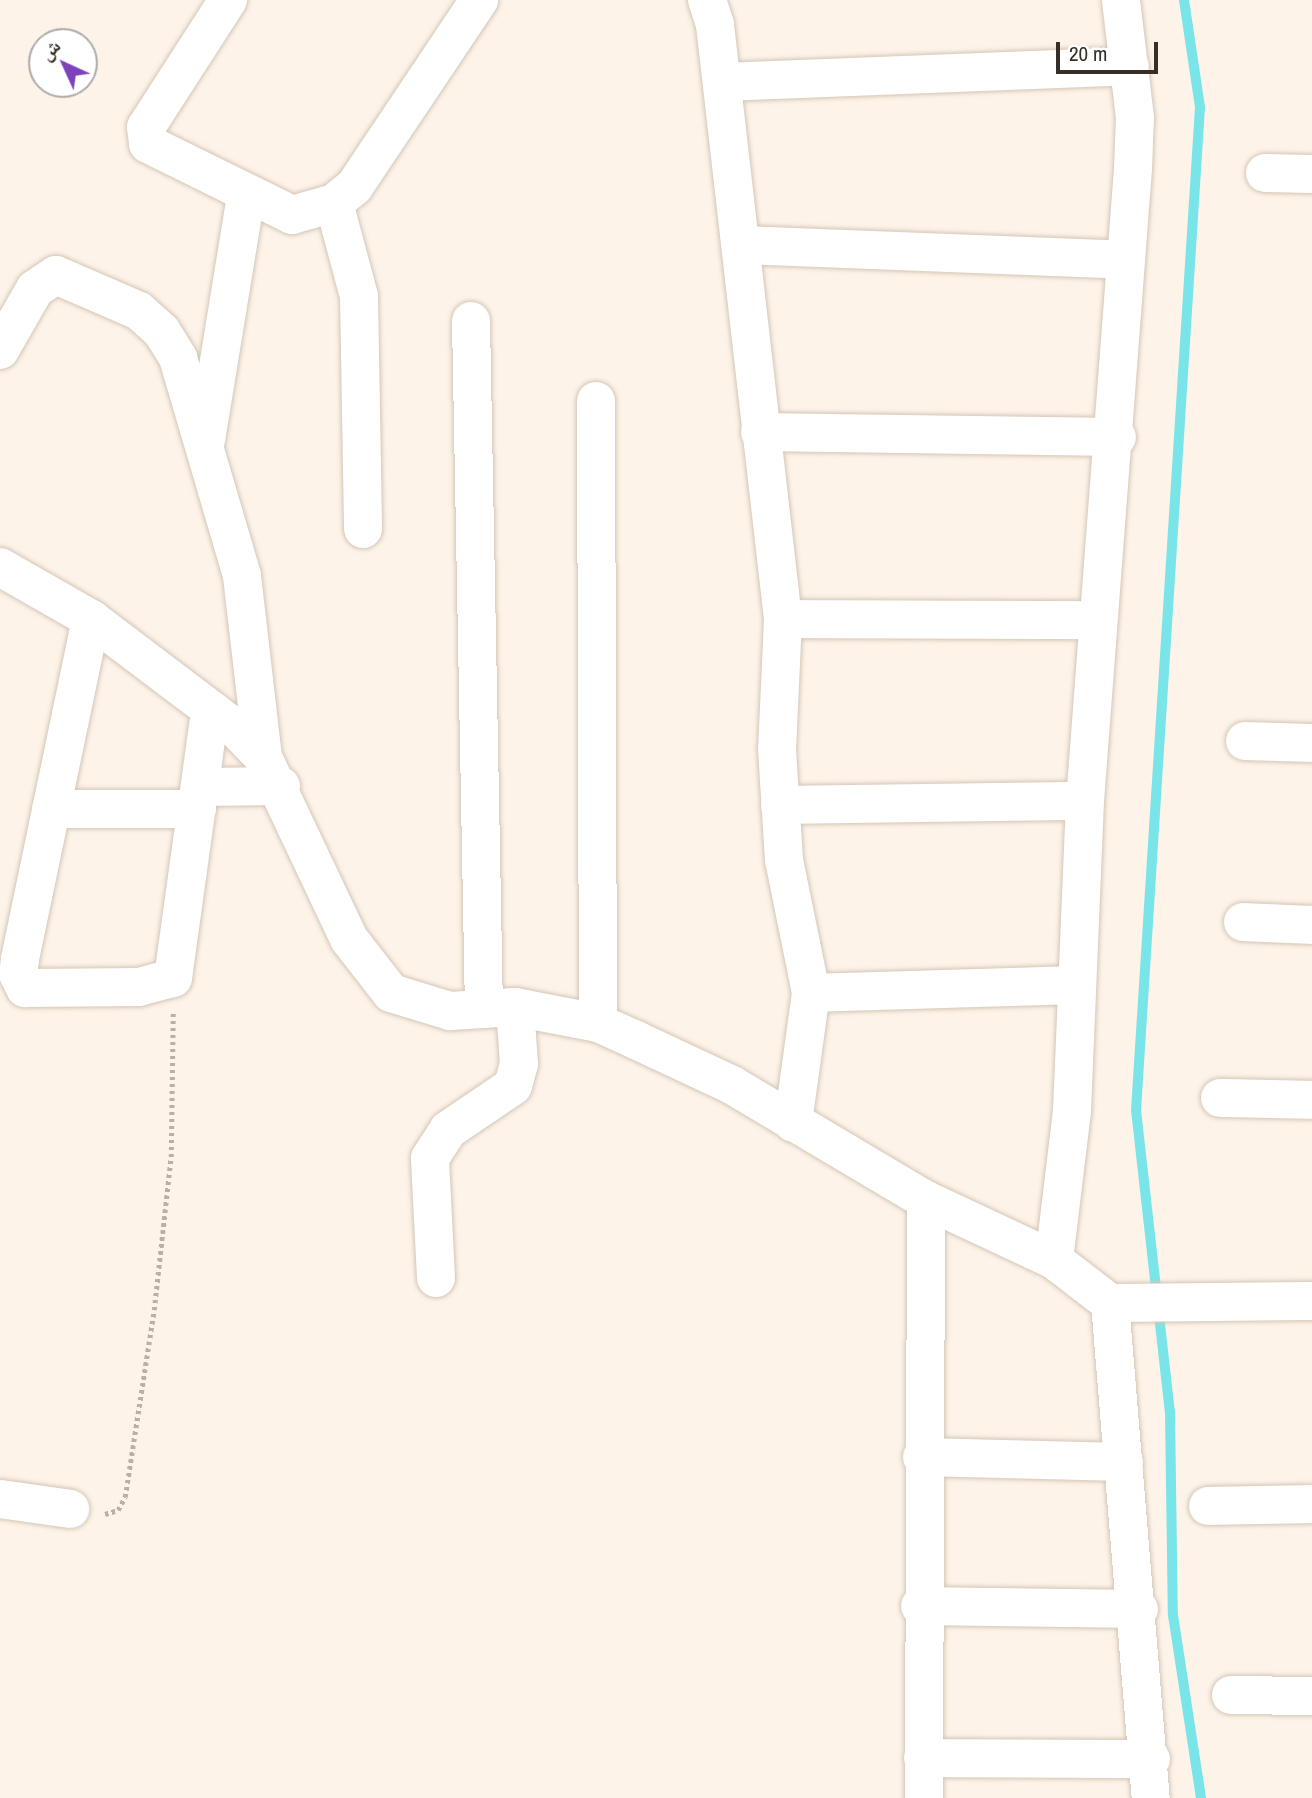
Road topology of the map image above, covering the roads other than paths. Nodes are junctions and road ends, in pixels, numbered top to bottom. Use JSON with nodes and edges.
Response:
{"nodes":[{"id":1,"x":228,"y":0,"type":"edge"},
{"id":2,"x":479,"y":0,"type":"edge"},
{"id":3,"x":707,"y":0,"type":"edge"},
{"id":4,"x":1121,"y":0,"type":"edge"},
{"id":5,"x":1130,"y":66,"type":"junction"},
{"id":6,"x":722,"y":82,"type":"junction"},
{"id":7,"x":1265,"y":173,"type":"dead end"},
{"id":8,"x":1312,"y":174,"type":"edge"},
{"id":9,"x":246,"y":195,"type":"junction"},
{"id":10,"x":334,"y":203,"type":"junction"},
{"id":11,"x":741,"y":245,"type":"junction"},
{"id":12,"x":1125,"y":260,"type":"junction"},
{"id":13,"x":471,"y":321,"type":"dead end"},
{"id":14,"x":0,"y":350,"type":"edge"},
{"id":15,"x":596,"y":401,"type":"dead end"},
{"id":16,"x":760,"y":432,"type":"junction"},
{"id":17,"x":1117,"y":437,"type":"junction"},
{"id":18,"x":205,"y":449,"type":"junction"},
{"id":19,"x":363,"y":529,"type":"dead end"},
{"id":20,"x":0,"y":567,"type":"edge"},
{"id":21,"x":783,"y":619,"type":"junction"},
{"id":22,"x":91,"y":620,"type":"junction"},
{"id":23,"x":1098,"y":620,"type":"junction"},
{"id":24,"x":211,"y":710,"type":"junction"},
{"id":25,"x":1245,"y":741,"type":"dead end"},
{"id":26,"x":1312,"y":743,"type":"edge"},
{"id":27,"x":272,"y":771,"type":"junction"},
{"id":28,"x":198,"y":798,"type":"junction"},
{"id":29,"x":1085,"y":802,"type":"junction"},
{"id":30,"x":780,"y":805,"type":"junction"},
{"id":31,"x":51,"y":809,"type":"junction"},
{"id":32,"x":1243,"y":922,"type":"dead end"},
{"id":33,"x":1312,"y":925,"type":"edge"},
{"id":34,"x":1076,"y":985,"type":"junction"},
{"id":35,"x":811,"y":993,"type":"junction"},
{"id":36,"x":500,"y":1008,"type":"junction"},
{"id":37,"x":598,"y":1023,"type":"junction"},
{"id":38,"x":1220,"y":1098,"type":"dead end"},
{"id":39,"x":1312,"y":1100,"type":"edge"},
{"id":40,"x":793,"y":1123,"type":"junction"},
{"id":41,"x":926,"y":1200,"type":"junction"},
{"id":42,"x":1054,"y":1260,"type":"junction"},
{"id":43,"x":436,"y":1278,"type":"dead end"},
{"id":44,"x":1312,"y":1301,"type":"edge"},
{"id":45,"x":1121,"y":1304,"type":"junction"},
{"id":46,"x":922,"y":1457,"type":"junction"},
{"id":47,"x":1124,"y":1462,"type":"junction"},
{"id":48,"x":0,"y":1499,"type":"edge"},
{"id":49,"x":1312,"y":1504,"type":"edge"},
{"id":50,"x":1208,"y":1506,"type":"dead end"},
{"id":51,"x":70,"y":1509,"type":"road end"},
{"id":52,"x":920,"y":1606,"type":"junction"},
{"id":53,"x":1139,"y":1609,"type":"junction"},
{"id":54,"x":1231,"y":1695,"type":"dead end"},
{"id":55,"x":1312,"y":1696,"type":"edge"},
{"id":56,"x":923,"y":1758,"type":"junction"},
{"id":57,"x":1151,"y":1759,"type":"junction"},
{"id":58,"x":924,"y":1798,"type":"edge"},
{"id":59,"x":1151,"y":1798,"type":"edge"}],
"edges":[{"from":1,"to":9,"type":"street"},
{"from":2,"to":10,"type":"street"},
{"from":3,"to":6,"type":"street"},
{"from":4,"to":5,"type":"street"},
{"from":5,"to":6,"type":"street"},
{"from":5,"to":12,"type":"street"},
{"from":6,"to":11,"type":"street"},
{"from":7,"to":8,"type":"street"},
{"from":9,"to":10,"type":"street"},
{"from":9,"to":18,"type":"street"},
{"from":10,"to":19,"type":"street"},
{"from":11,"to":12,"type":"street"},
{"from":11,"to":16,"type":"street"},
{"from":12,"to":17,"type":"street"},
{"from":13,"to":36,"type":"street"},
{"from":14,"to":18,"type":"street"},
{"from":15,"to":37,"type":"street"},
{"from":16,"to":17,"type":"street"},
{"from":16,"to":21,"type":"street"},
{"from":17,"to":23,"type":"street"},
{"from":18,"to":27,"type":"street"},
{"from":20,"to":22,"type":"street"},
{"from":21,"to":23,"type":"street"},
{"from":21,"to":30,"type":"street"},
{"from":22,"to":24,"type":"street"},
{"from":22,"to":31,"type":"street"},
{"from":23,"to":29,"type":"street"},
{"from":24,"to":27,"type":"street"},
{"from":24,"to":28,"type":"street"},
{"from":25,"to":26,"type":"street"},
{"from":27,"to":28,"type":"street"},
{"from":27,"to":36,"type":"street"},
{"from":28,"to":31,"type":"street"},
{"from":28,"to":31,"type":"street"},
{"from":29,"to":30,"type":"street"},
{"from":29,"to":34,"type":"street"},
{"from":30,"to":35,"type":"street"},
{"from":32,"to":33,"type":"street"},
{"from":34,"to":35,"type":"street"},
{"from":34,"to":42,"type":"street"},
{"from":35,"to":40,"type":"street"},
{"from":36,"to":37,"type":"street"},
{"from":36,"to":43,"type":"street"},
{"from":37,"to":40,"type":"street"},
{"from":38,"to":39,"type":"street"},
{"from":40,"to":41,"type":"street"},
{"from":41,"to":42,"type":"street"},
{"from":41,"to":46,"type":"street"},
{"from":42,"to":45,"type":"street"},
{"from":44,"to":45,"type":"street"},
{"from":45,"to":47,"type":"street"},
{"from":46,"to":47,"type":"street"},
{"from":46,"to":52,"type":"street"},
{"from":47,"to":53,"type":"street"},
{"from":48,"to":51,"type":"street"},
{"from":49,"to":50,"type":"street"},
{"from":52,"to":53,"type":"street"},
{"from":52,"to":56,"type":"street"},
{"from":53,"to":57,"type":"street"},
{"from":54,"to":55,"type":"street"},
{"from":56,"to":57,"type":"street"},
{"from":56,"to":58,"type":"street"},
{"from":57,"to":59,"type":"street"}]}
